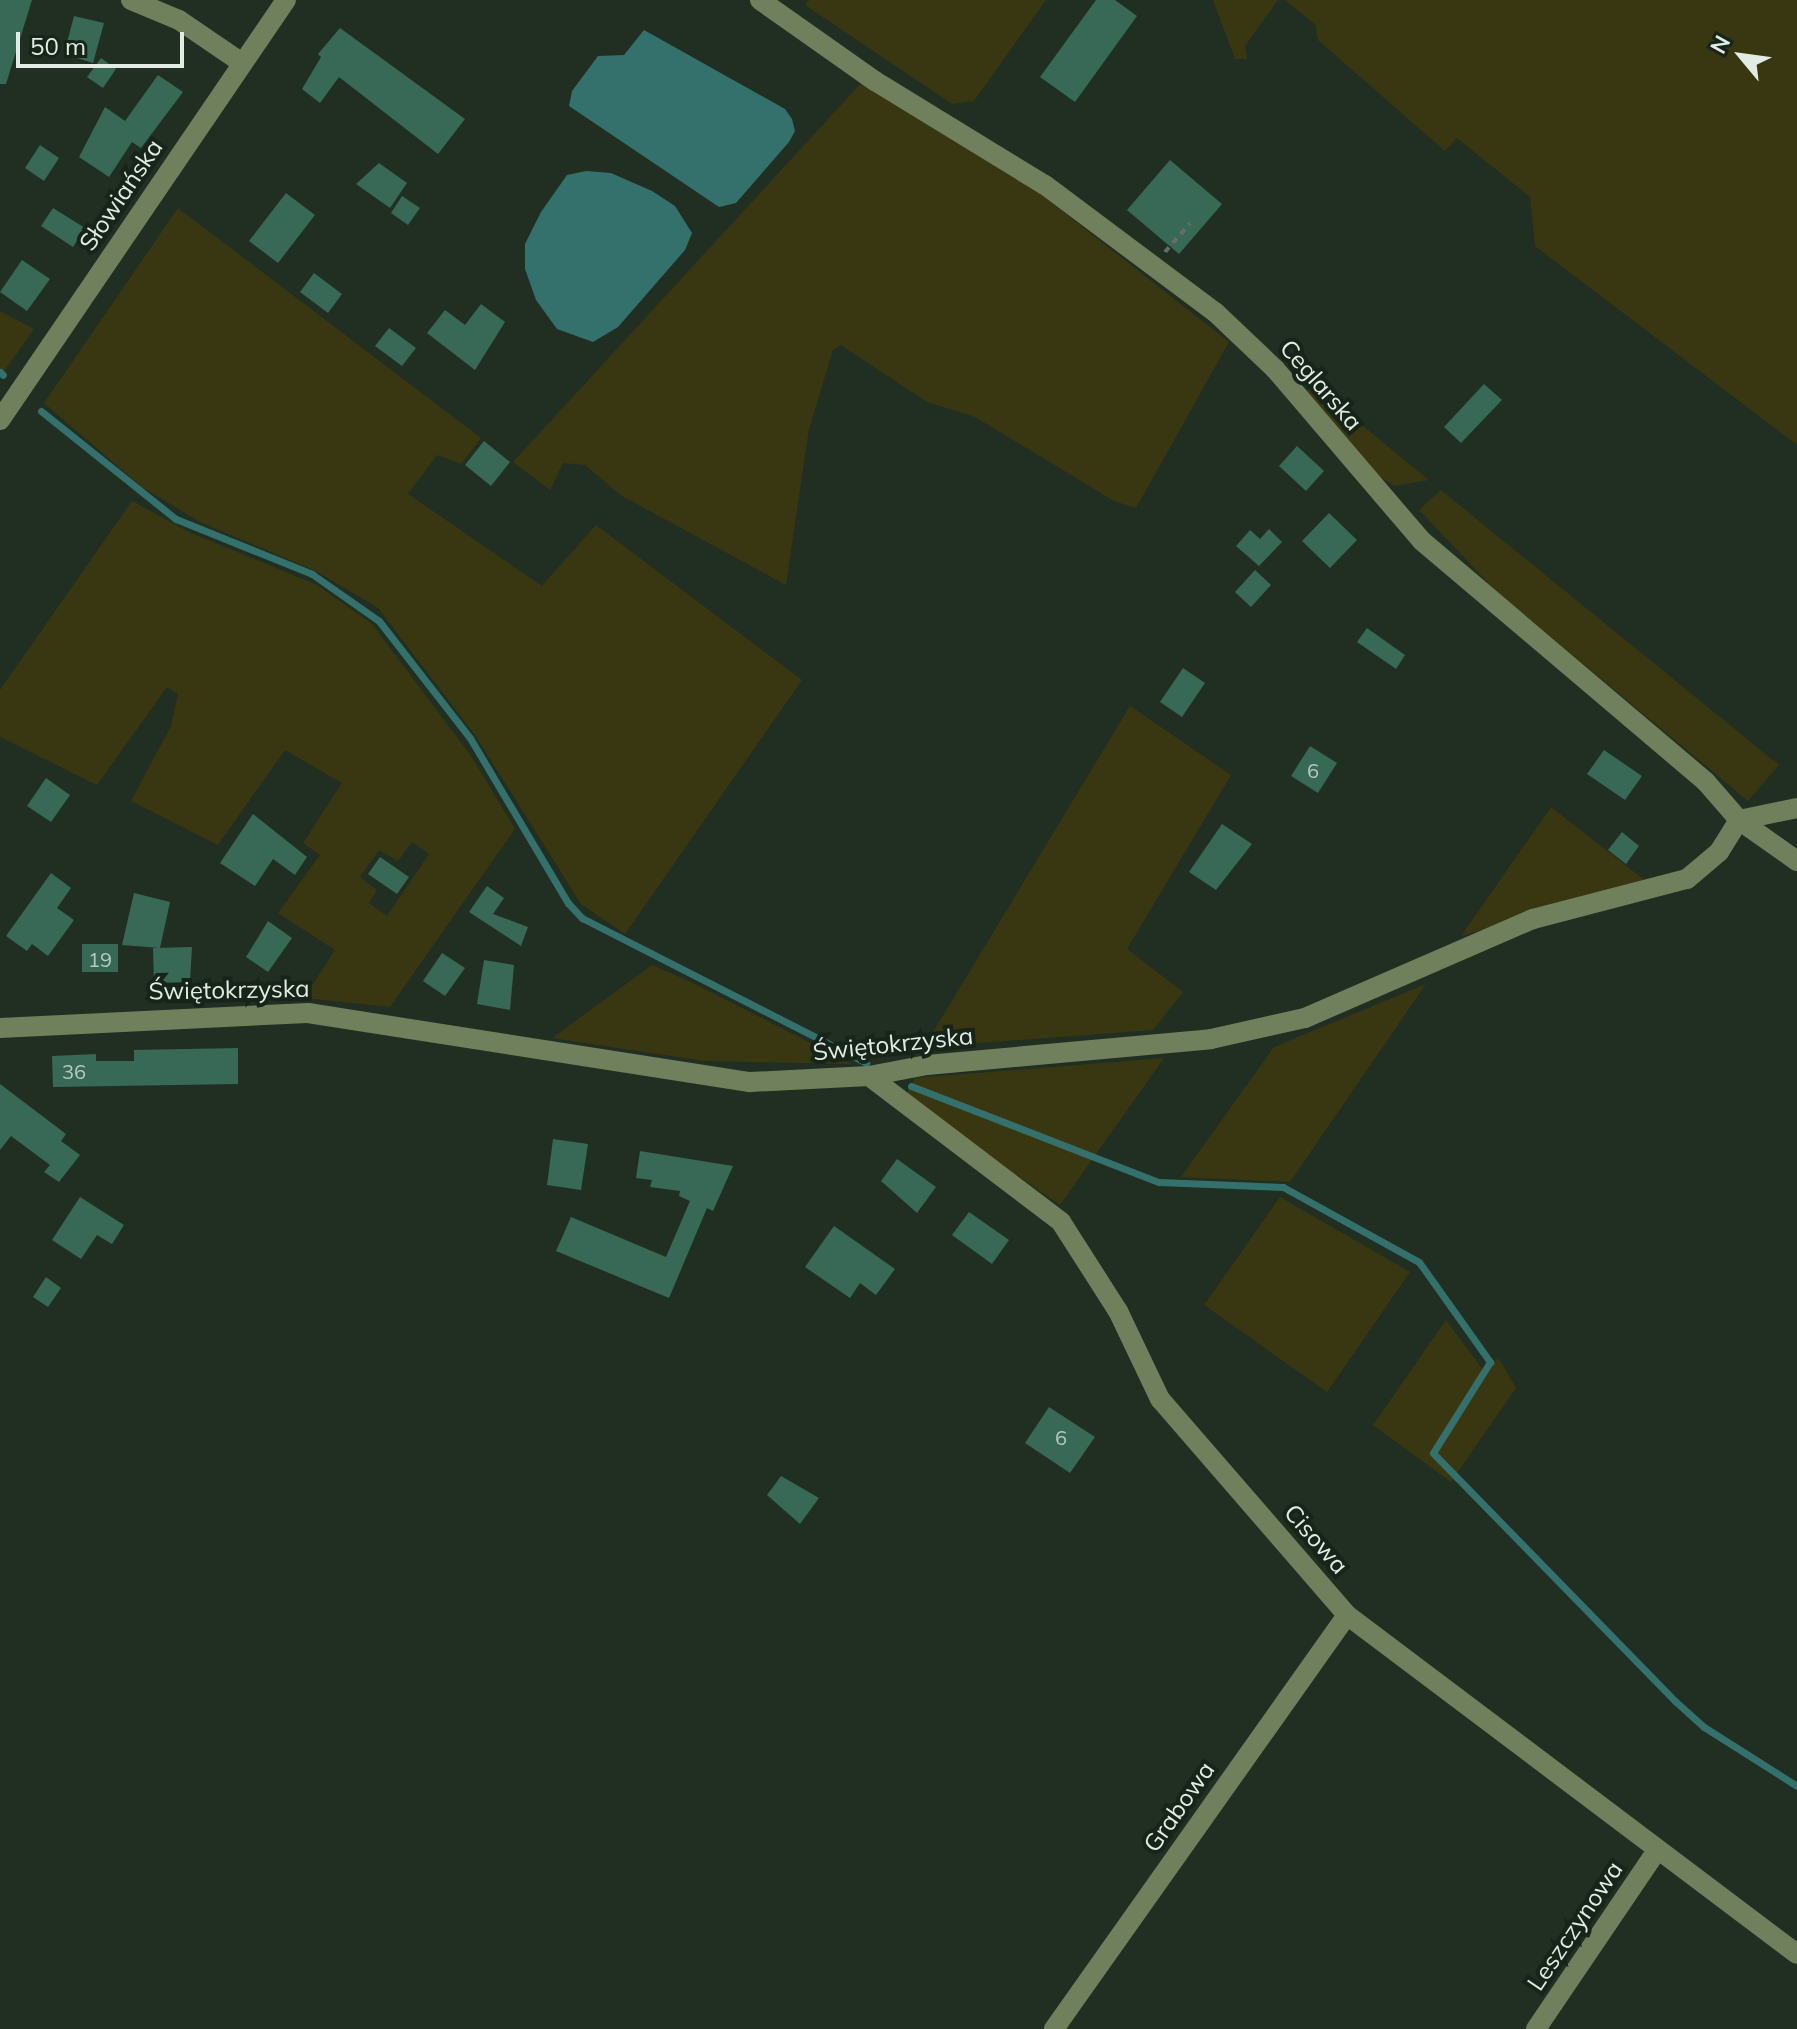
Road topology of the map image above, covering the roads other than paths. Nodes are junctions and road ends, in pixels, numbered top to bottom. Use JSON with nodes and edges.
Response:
{"nodes":[{"id":1,"x":131,"y":0,"type":"edge"},
{"id":2,"x":286,"y":0,"type":"edge"},
{"id":3,"x":760,"y":0,"type":"edge"},
{"id":4,"x":242,"y":63,"type":"junction"},
{"id":5,"x":0,"y":420,"type":"edge"},
{"id":6,"x":1797,"y":808,"type":"edge"},
{"id":7,"x":1739,"y":820,"type":"junction"},
{"id":8,"x":1797,"y":861,"type":"edge"},
{"id":9,"x":0,"y":1028,"type":"edge"},
{"id":10,"x":874,"y":1080,"type":"junction"},
{"id":11,"x":1347,"y":1615,"type":"junction"},
{"id":12,"x":1656,"y":1852,"type":"junction"},
{"id":13,"x":1797,"y":1954,"type":"edge"},
{"id":14,"x":1054,"y":2029,"type":"edge"},
{"id":15,"x":1536,"y":2029,"type":"edge"}],
"edges":[{"from":1,"to":4,"type":"street"},
{"from":2,"to":4,"type":"street","name":"Słowiańska"},
{"from":3,"to":7,"type":"street","name":"Ceglarska"},
{"from":4,"to":5,"type":"street","name":"Słowiańska"},
{"from":6,"to":7,"type":"street"},
{"from":7,"to":8,"type":"street","name":"Ceglarska"},
{"from":7,"to":10,"type":"street","name":"Świętokrzyska"},
{"from":9,"to":10,"type":"street","name":"Świętokrzyska"},
{"from":10,"to":11,"type":"street","name":"Cisowa"},
{"from":11,"to":12,"type":"street","name":"Cisowa"},
{"from":11,"to":14,"type":"street","name":"Grabowa"},
{"from":12,"to":13,"type":"street","name":"Cisowa"},
{"from":12,"to":15,"type":"street","name":"Leszczynowa"}]}
